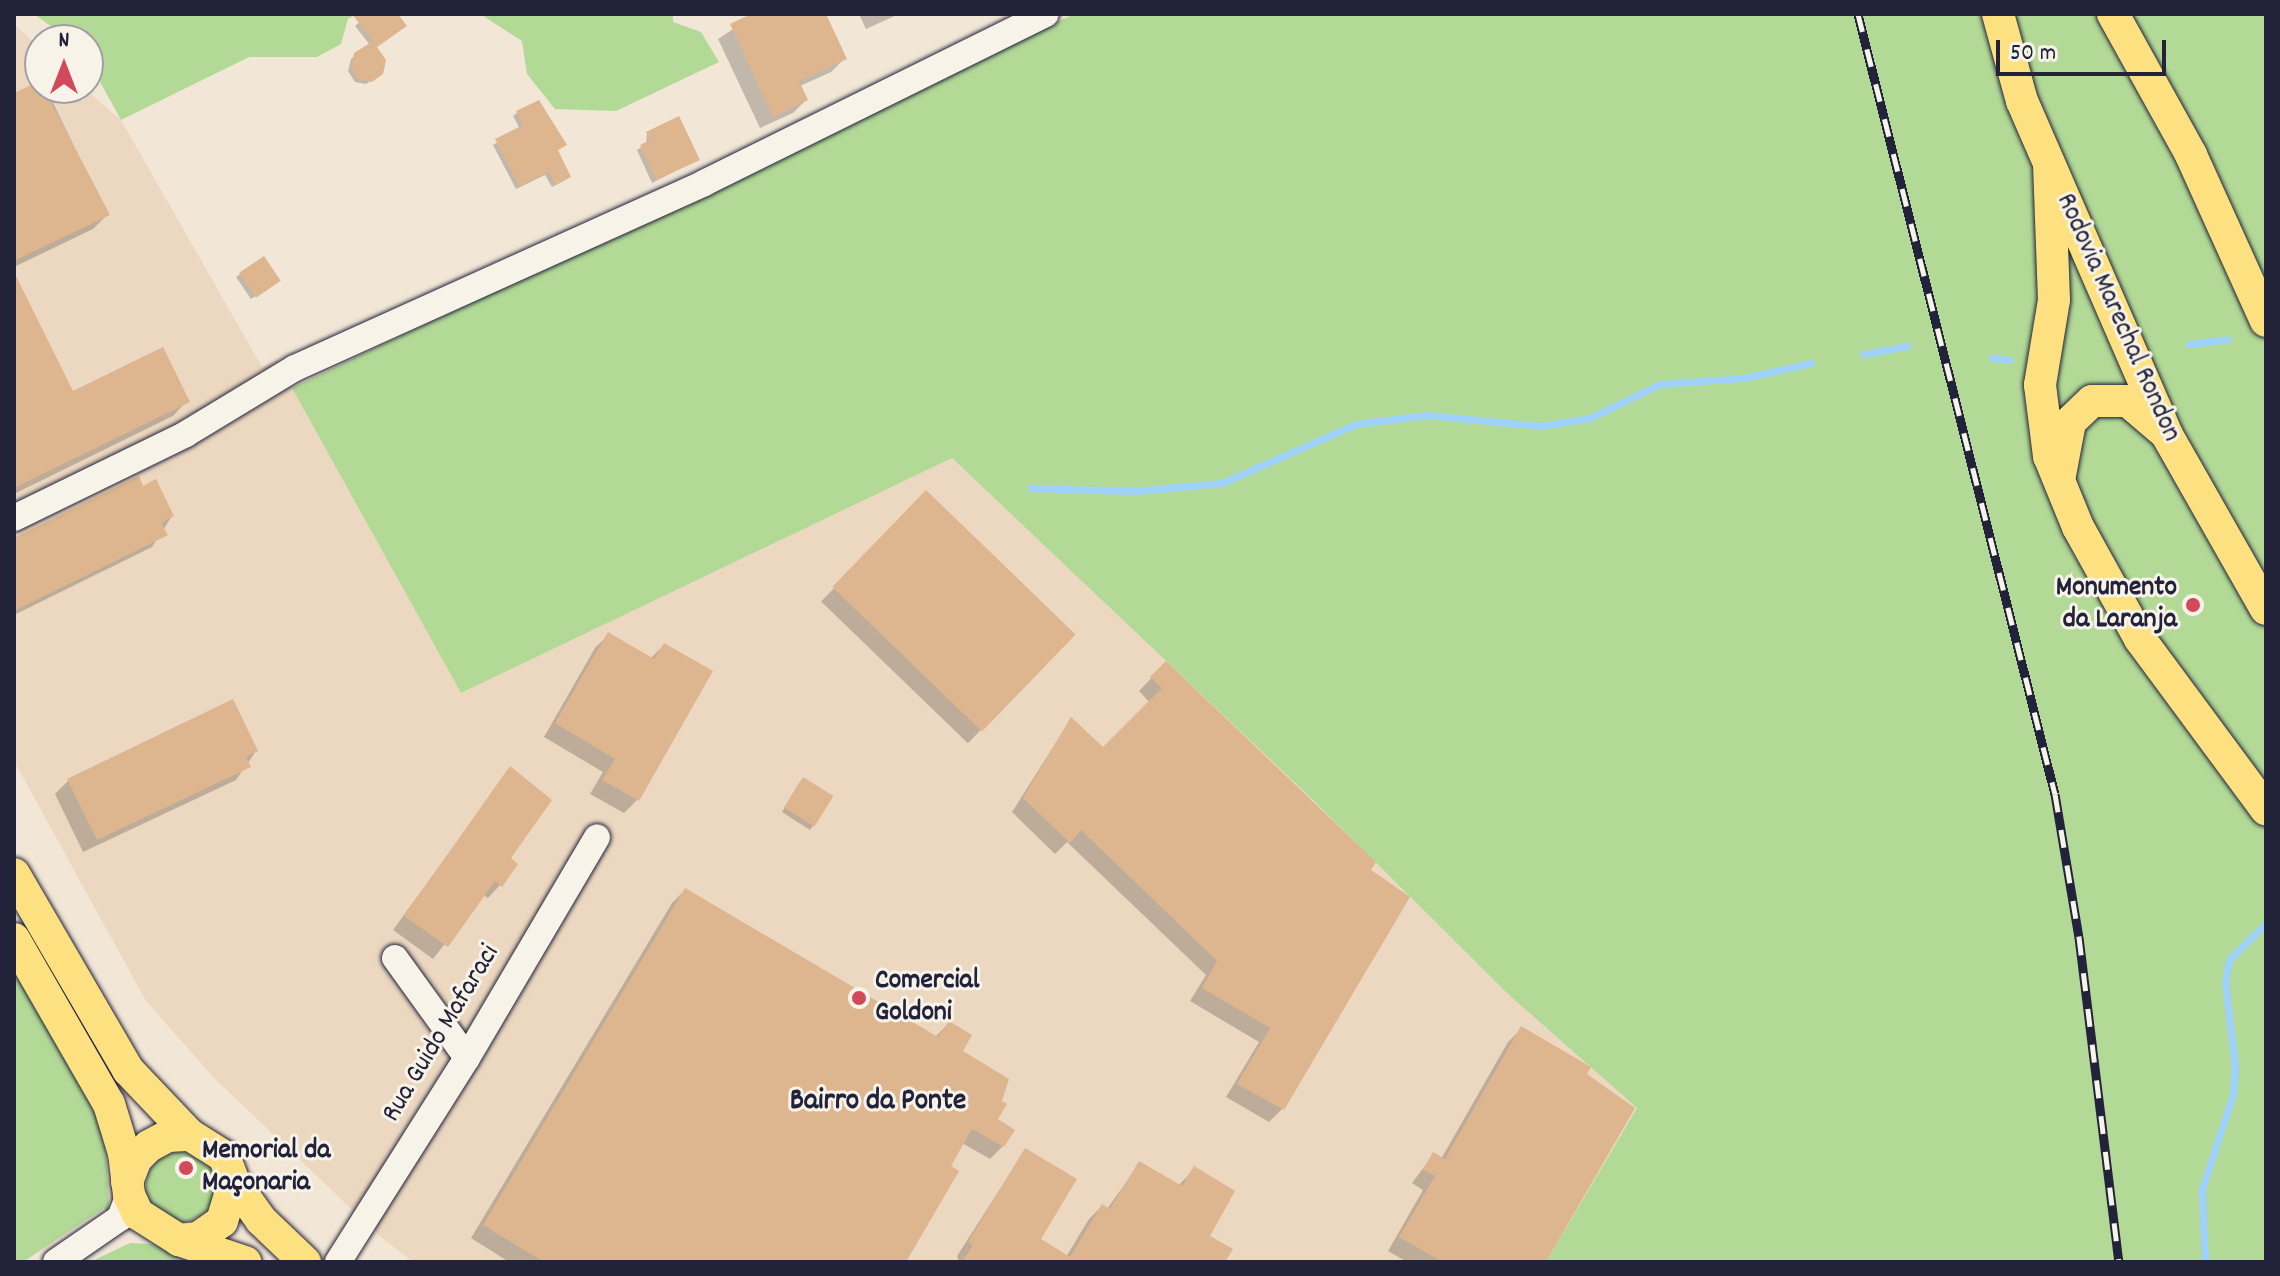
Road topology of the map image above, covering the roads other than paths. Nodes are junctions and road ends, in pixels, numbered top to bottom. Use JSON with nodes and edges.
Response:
{"nodes":[{"id":1,"x":1046,"y":14,"type":"edge"},
{"id":2,"x":1998,"y":14,"type":"edge"},
{"id":3,"x":2113,"y":14,"type":"edge"},
{"id":4,"x":2049,"y":164,"type":"junction"},
{"id":5,"x":2266,"y":321,"type":"edge"},
{"id":6,"x":2167,"y":435,"type":"junction"},
{"id":7,"x":2059,"y":486,"type":"junction"},
{"id":8,"x":14,"y":518,"type":"edge"},
{"id":9,"x":2265,"y":605,"type":"edge"},
{"id":10,"x":2266,"y":809,"type":"edge"},
{"id":11,"x":597,"y":837,"type":"dead end"},
{"id":12,"x":14,"y":874,"type":"edge"},
{"id":13,"x":14,"y":939,"type":"edge"},
{"id":14,"x":395,"y":958,"type":"dead end"},
{"id":15,"x":467,"y":1058,"type":"junction"},
{"id":16,"x":190,"y":1135,"type":"junction"},
{"id":17,"x":234,"y":1182,"type":"junction"},
{"id":18,"x":128,"y":1188,"type":"junction"},
{"id":19,"x":111,"y":1226,"type":"junction"},
{"id":20,"x":167,"y":1234,"type":"junction"},
{"id":21,"x":56,"y":1262,"type":"edge"},
{"id":22,"x":245,"y":1262,"type":"edge"},
{"id":23,"x":305,"y":1262,"type":"edge"},
{"id":24,"x":338,"y":1262,"type":"edge"}],
"edges":[{"from":1,"to":8,"type":"street"},
{"from":2,"to":4,"type":"main road","name":"Rodovia Marechal Rondon"},
{"from":3,"to":5,"type":"main road"},
{"from":4,"to":6,"type":"main road","name":"Rodovia Marechal Rondon"},
{"from":4,"to":7,"type":"main road"},
{"from":6,"to":7,"type":"main road"},
{"from":6,"to":9,"type":"main road","name":"Rodovia Marechal Rondon"},
{"from":7,"to":10,"type":"main road"},
{"from":11,"to":15,"type":"street","name":"Rua Guido Mafaraci"},
{"from":12,"to":16,"type":"main road"},
{"from":13,"to":18,"type":"main road"},
{"from":14,"to":15,"type":"street"},
{"from":15,"to":24,"type":"street","name":"Rua Guido Mafaraci"},
{"from":16,"to":17,"type":"main road"},
{"from":16,"to":18,"type":"main road"},
{"from":17,"to":20,"type":"main road"},
{"from":17,"to":23,"type":"main road"},
{"from":18,"to":19,"type":"street"},
{"from":18,"to":20,"type":"main road"},
{"from":19,"to":20,"type":"street"},
{"from":19,"to":21,"type":"street"},
{"from":20,"to":22,"type":"main road"}]}
